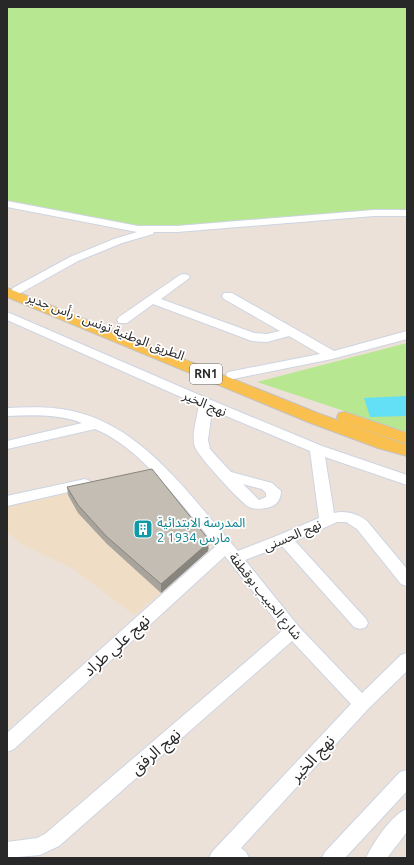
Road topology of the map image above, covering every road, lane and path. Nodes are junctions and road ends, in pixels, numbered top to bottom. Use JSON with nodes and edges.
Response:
{"nodes":[{"id":1,"x":7,"y":204,"type":"edge"},
{"id":2,"x":407,"y":213,"type":"edge"},
{"id":3,"x":154,"y":230,"type":"junction"},
{"id":4,"x":184,"y":277,"type":"dead end"},
{"id":5,"x":10,"y":290,"type":"edge"},
{"id":6,"x":228,"y":296,"type":"dead end"},
{"id":7,"x":152,"y":300,"type":"junction"},
{"id":8,"x":7,"y":316,"type":"edge"},
{"id":9,"x":123,"y":320,"type":"dead end"},
{"id":10,"x":290,"y":332,"type":"junction"},
{"id":11,"x":407,"y":335,"type":"edge"},
{"id":12,"x":332,"y":355,"type":"junction"},
{"id":13,"x":233,"y":375,"type":"junction"},
{"id":14,"x":206,"y":403,"type":"junction"},
{"id":15,"x":7,"y":412,"type":"edge"},
{"id":16,"x":97,"y":424,"type":"junction"},
{"id":17,"x":407,"y":439,"type":"edge"},
{"id":18,"x":7,"y":445,"type":"edge"},
{"id":19,"x":317,"y":450,"type":"junction"},
{"id":20,"x":407,"y":451,"type":"edge"},
{"id":21,"x":160,"y":470,"type":"junction"},
{"id":22,"x":145,"y":473,"type":"edge"},
{"id":23,"x":228,"y":476,"type":"dead end"},
{"id":24,"x":407,"y":480,"type":"edge"},
{"id":25,"x":100,"y":481,"type":"edge"},
{"id":26,"x":7,"y":501,"type":"edge"},
{"id":27,"x":327,"y":520,"type":"junction"},
{"id":28,"x":285,"y":539,"type":"junction"},
{"id":29,"x":230,"y":552,"type":"junction"},
{"id":30,"x":407,"y":580,"type":"edge"},
{"id":31,"x":360,"y":622,"type":"dead end"},
{"id":32,"x":293,"y":631,"type":"junction"},
{"id":33,"x":407,"y":660,"type":"edge"},
{"id":34,"x":362,"y":704,"type":"junction"},
{"id":35,"x":7,"y":744,"type":"edge"},
{"id":36,"x":407,"y":778,"type":"edge"},
{"id":37,"x":407,"y":817,"type":"edge"},
{"id":38,"x":7,"y":851,"type":"edge"},
{"id":39,"x":228,"y":855,"type":"edge"},
{"id":40,"x":332,"y":858,"type":"edge"},
{"id":41,"x":376,"y":858,"type":"edge"}],
"edges":[{"from":1,"to":3,"type":"street"},
{"from":2,"to":3,"type":"street"},
{"from":3,"to":5,"type":"street"},
{"from":4,"to":7,"type":"street"},
{"from":5,"to":13,"type":"main road","name":"الطريق الوطنية تونس - رأس جدير","number":"RN1"},
{"from":5,"to":20,"type":"main road","name":"الطريق الوطنية تونس - رأس جدير","number":"RN1"},
{"from":6,"to":10,"type":"street"},
{"from":7,"to":9,"type":"street"},
{"from":7,"to":10,"type":"street"},
{"from":8,"to":14,"type":"street","name":"نهج الخير"},
{"from":10,"to":12,"type":"street"},
{"from":11,"to":12,"type":"street"},
{"from":12,"to":13,"type":"street"},
{"from":13,"to":17,"type":"main road","name":"الطريق الوطنية تونس - رأس جدير","number":"RN1"},
{"from":14,"to":19,"type":"street","name":"نهج الخير"},
{"from":14,"to":23,"type":"street"},
{"from":15,"to":16,"type":"street","name":"شارع الحبيب بوقطفة"},
{"from":16,"to":18,"type":"street"},
{"from":16,"to":21,"type":"street","name":"شارع الحبيب بوقطفة"},
{"from":19,"to":24,"type":"street","name":"نهج الخير"},
{"from":19,"to":27,"type":"street","name":"نهج الحسنى"},
{"from":21,"to":22,"type":"street"},
{"from":21,"to":29,"type":"street","name":"شارع الحبيب بوقطفة"},
{"from":25,"to":26,"type":"street"},
{"from":27,"to":28,"type":"street","name":"نهج الحسنى"},
{"from":27,"to":30,"type":"street"},
{"from":28,"to":29,"type":"street","name":"نهج الحسنى"},
{"from":28,"to":31,"type":"street"},
{"from":29,"to":32,"type":"street","name":"شارع الحبيب بوقطفة"},
{"from":29,"to":35,"type":"street","name":"نهج علي طراد"},
{"from":32,"to":34,"type":"street","name":"شارع الحبيب بوقطفة"},
{"from":32,"to":38,"type":"street","name":"نهج الرفق"},
{"from":33,"to":34,"type":"street","name":"نهج الخير"},
{"from":34,"to":39,"type":"street","name":"نهج الخير"},
{"from":36,"to":40,"type":"street"},
{"from":37,"to":41,"type":"street"}]}
